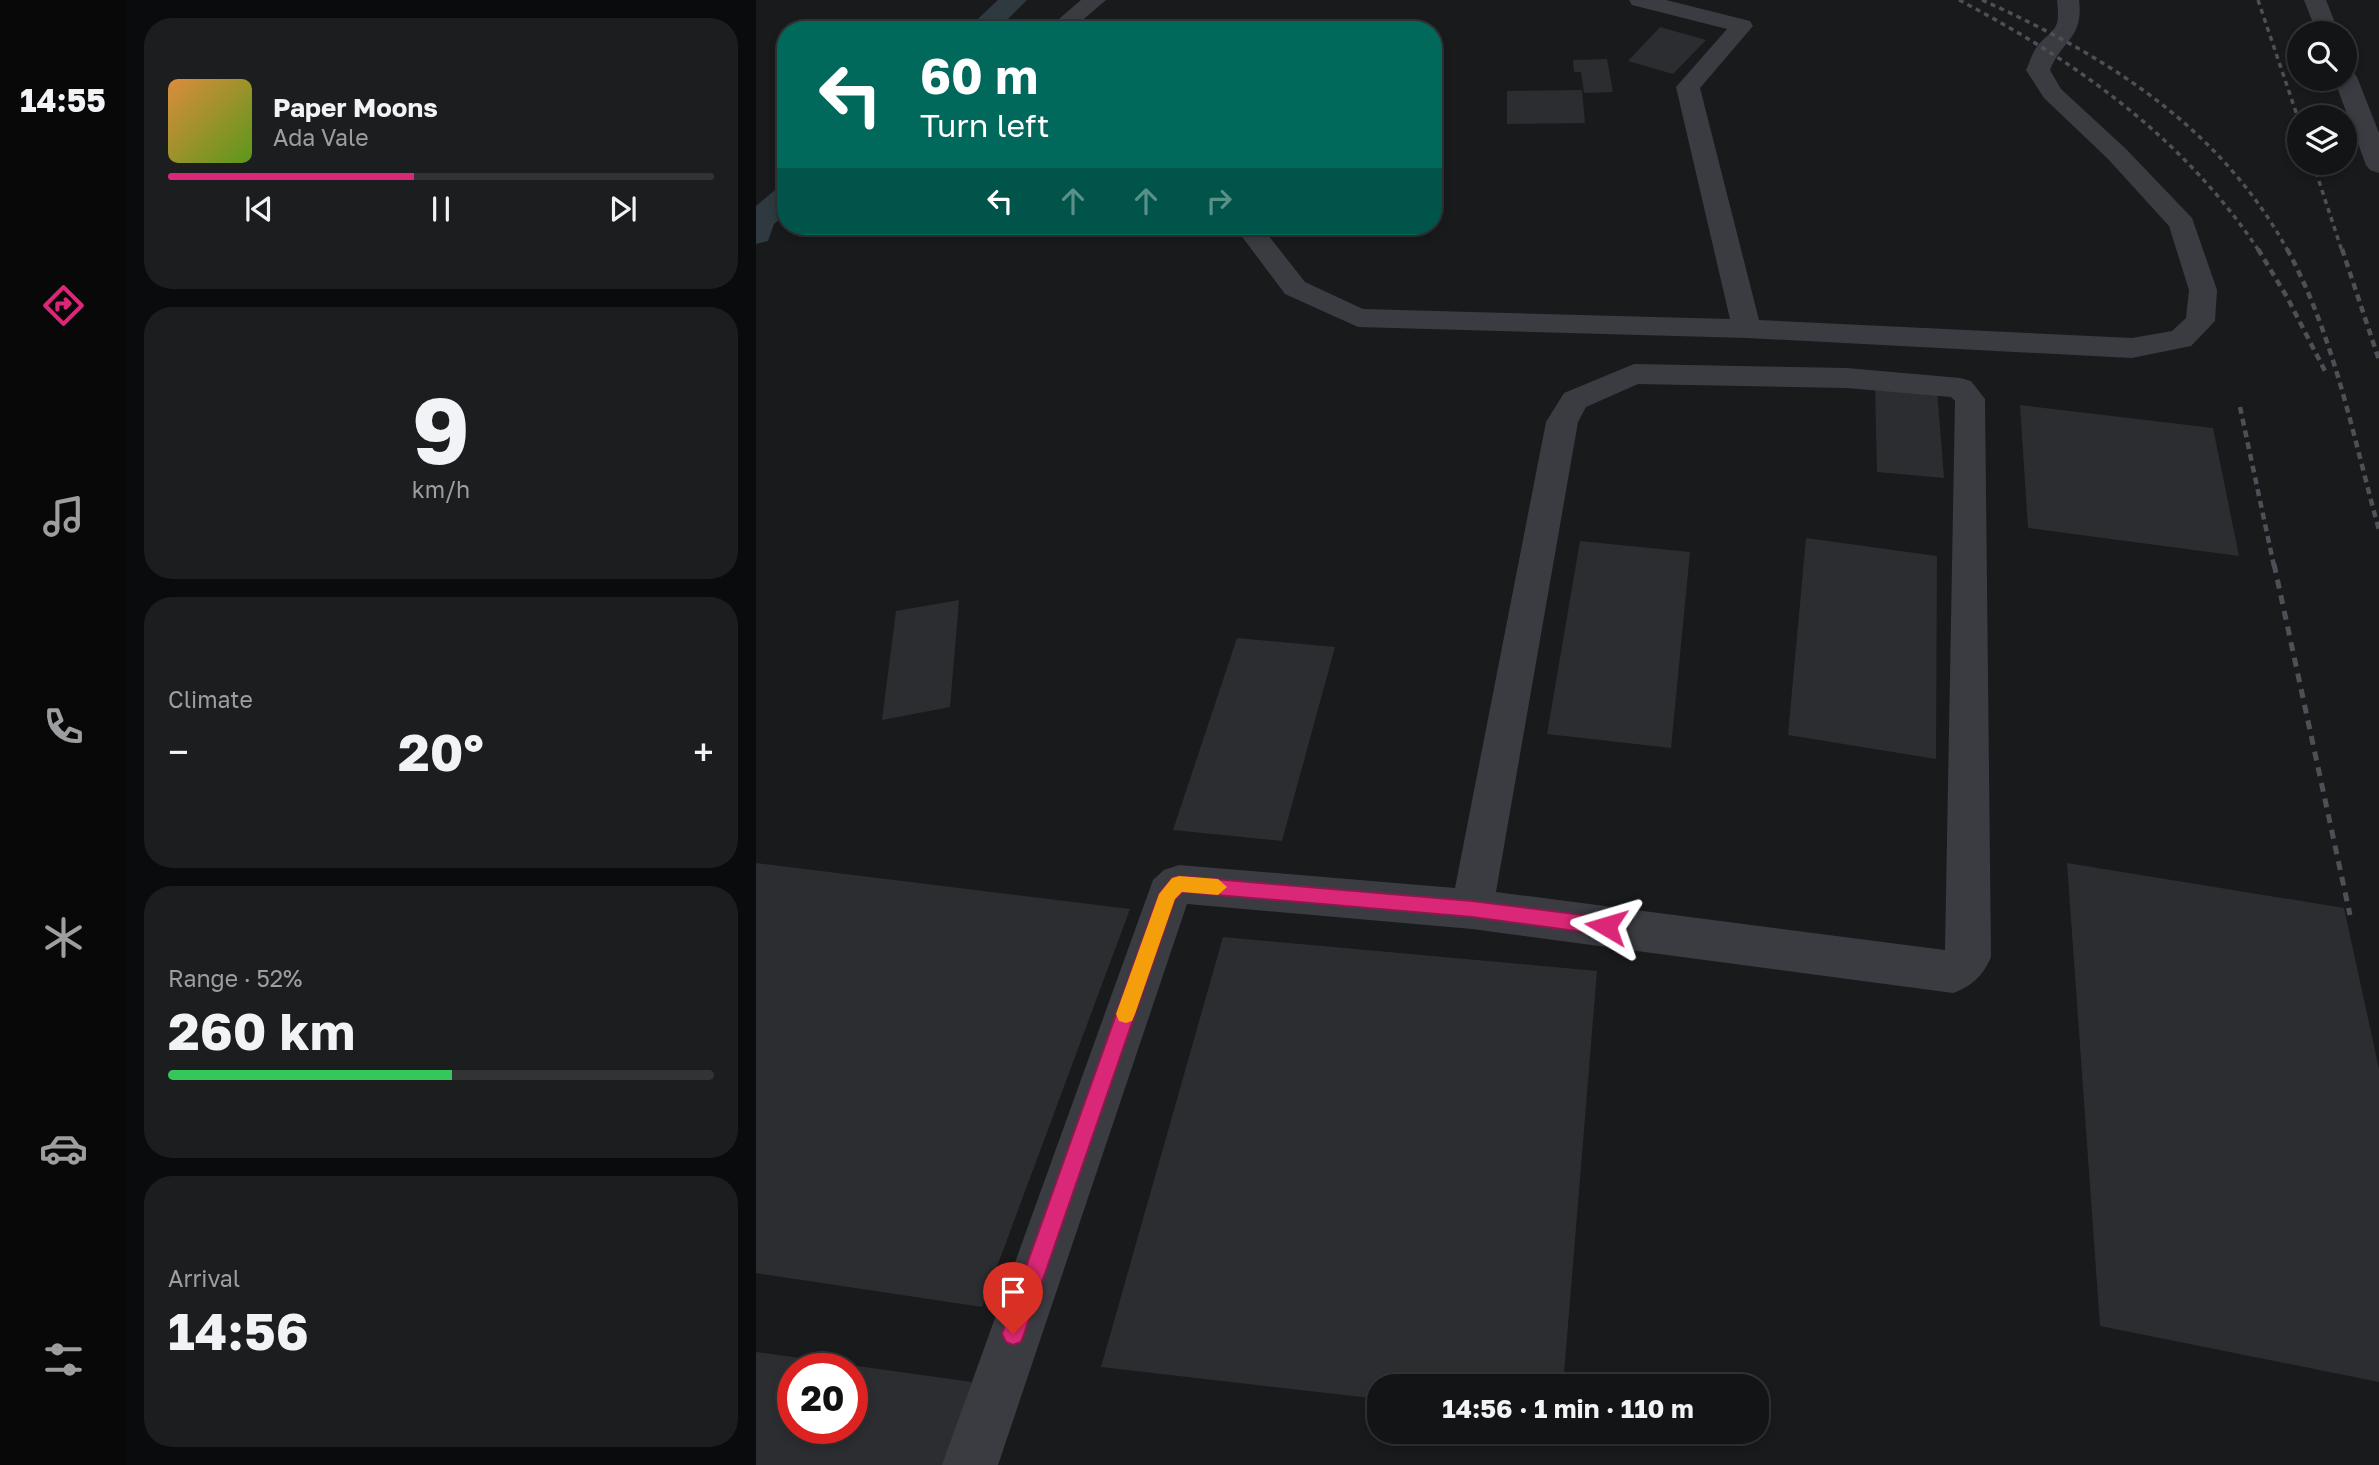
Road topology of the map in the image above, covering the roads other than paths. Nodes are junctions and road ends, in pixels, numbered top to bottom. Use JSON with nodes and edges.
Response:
{"nodes":[{"id":1,"x":1095,"y":0,"type":"edge"},
{"id":2,"x":1640,"y":0,"type":"edge"},
{"id":3,"x":2068,"y":0,"type":"edge"},
{"id":4,"x":2315,"y":0,"type":"edge"},
{"id":5,"x":1068,"y":21,"type":"edge"},
{"id":6,"x":2323,"y":21,"type":"edge"},
{"id":7,"x":2350,"y":91,"type":"edge"},
{"id":8,"x":2379,"y":165,"type":"edge"},
{"id":9,"x":1254,"y":235,"type":"edge"},
{"id":10,"x":1747,"y":329,"type":"junction"},
{"id":11,"x":1472,"y":909,"type":"junction"},
{"id":12,"x":970,"y":1465,"type":"edge"}],
"edges":[{"from":1,"to":5,"type":"lane"},
{"from":2,"to":10,"type":"lane"},
{"from":3,"to":10,"type":"lane"},
{"from":4,"to":6,"type":"lane"},
{"from":7,"to":8,"type":"lane"},
{"from":9,"to":10,"type":"lane"},
{"from":11,"to":11,"type":"lane"},
{"from":11,"to":12,"type":"lane"}]}
